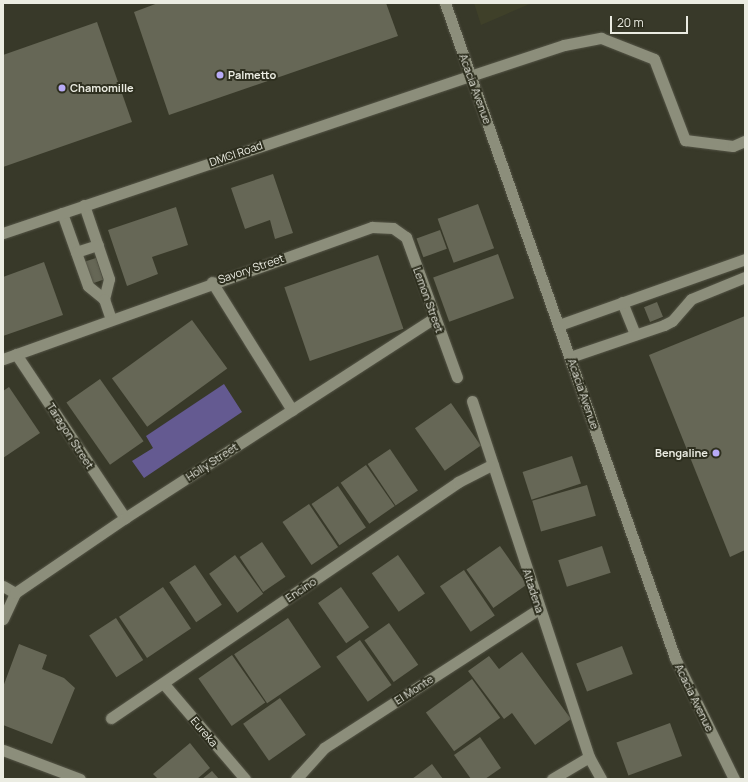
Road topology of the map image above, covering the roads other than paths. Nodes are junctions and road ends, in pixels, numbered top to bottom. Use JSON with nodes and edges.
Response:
{"nodes":[{"id":1,"x":445,"y":3,"type":"edge"},
{"id":2,"x":470,"y":76,"type":"junction"},
{"id":3,"x":745,"y":141,"type":"edge"},
{"id":4,"x":84,"y":205,"type":"junction"},
{"id":5,"x":62,"y":213,"type":"junction"},
{"id":6,"x":393,"y":228,"type":"joint"},
{"id":7,"x":3,"y":233,"type":"edge"},
{"id":8,"x":98,"y":245,"type":"junction"},
{"id":9,"x":76,"y":252,"type":"junction"},
{"id":10,"x":745,"y":259,"type":"edge"},
{"id":11,"x":745,"y":277,"type":"edge"},
{"id":12,"x":212,"y":282,"type":"junction"},
{"id":13,"x":104,"y":299,"type":"junction"},
{"id":14,"x":622,"y":302,"type":"junction"},
{"id":15,"x":434,"y":318,"type":"junction"},
{"id":16,"x":111,"y":319,"type":"junction"},
{"id":17,"x":559,"y":325,"type":"junction"},
{"id":18,"x":635,"y":334,"type":"junction"},
{"id":19,"x":16,"y":354,"type":"junction"},
{"id":20,"x":570,"y":356,"type":"junction"},
{"id":21,"x":3,"y":359,"type":"edge"},
{"id":22,"x":457,"y":377,"type":"dead end"},
{"id":23,"x":472,"y":401,"type":"dead end"},
{"id":24,"x":292,"y":410,"type":"junction"},
{"id":25,"x":493,"y":464,"type":"junction"},
{"id":26,"x":124,"y":518,"type":"junction"},
{"id":27,"x":3,"y":586,"type":"edge"},
{"id":28,"x":15,"y":593,"type":"junction"},
{"id":29,"x":539,"y":609,"type":"junction"},
{"id":30,"x":3,"y":619,"type":"edge"},
{"id":31,"x":164,"y":684,"type":"junction"},
{"id":32,"x":111,"y":718,"type":"dead end"},
{"id":33,"x":3,"y":750,"type":"edge"},
{"id":34,"x":589,"y":757,"type":"junction"},
{"id":35,"x":80,"y":779,"type":"edge"},
{"id":36,"x":245,"y":779,"type":"edge"},
{"id":37,"x":296,"y":779,"type":"edge"},
{"id":38,"x":552,"y":779,"type":"edge"},
{"id":39,"x":601,"y":779,"type":"edge"},
{"id":40,"x":734,"y":779,"type":"edge"}],
"edges":[{"from":1,"to":2,"type":"street","name":"Acacia Avenue"},
{"from":2,"to":3,"type":"street","name":"DMCI Road"},
{"from":2,"to":4,"type":"street","name":"DMCI Road"},
{"from":2,"to":17,"type":"street","name":"Acacia Avenue"},
{"from":4,"to":5,"type":"street","name":"DMCI Road"},
{"from":4,"to":8,"type":"street"},
{"from":5,"to":7,"type":"street","name":"DMCI Road"},
{"from":5,"to":9,"type":"street"},
{"from":6,"to":12,"type":"street","name":"Savory Street"},
{"from":6,"to":15,"type":"street","name":"Lemon Street"},
{"from":8,"to":9,"type":"street"},
{"from":8,"to":13,"type":"street"},
{"from":9,"to":13,"type":"street"},
{"from":10,"to":14,"type":"street"},
{"from":11,"to":18,"type":"street"},
{"from":12,"to":16,"type":"street","name":"Savory Street"},
{"from":12,"to":24,"type":"street"},
{"from":13,"to":16,"type":"street"},
{"from":14,"to":17,"type":"street"},
{"from":14,"to":18,"type":"street"},
{"from":15,"to":22,"type":"street","name":"Lemon Street"},
{"from":15,"to":24,"type":"street","name":"Holly Street"},
{"from":16,"to":19,"type":"street","name":"Savory Street"},
{"from":17,"to":20,"type":"street","name":"Acacia Avenue"},
{"from":18,"to":20,"type":"street"},
{"from":19,"to":21,"type":"street","name":"Savory Street"},
{"from":19,"to":26,"type":"street","name":"Taragon Street"},
{"from":20,"to":40,"type":"street","name":"Acacia Avenue"},
{"from":23,"to":25,"type":"street","name":"Altadena"},
{"from":24,"to":26,"type":"street","name":"Holly Street"},
{"from":25,"to":29,"type":"street","name":"Altadena"},
{"from":25,"to":31,"type":"street","name":"Encino"},
{"from":26,"to":28,"type":"street","name":"Holly Street"},
{"from":27,"to":28,"type":"street"},
{"from":28,"to":30,"type":"street"},
{"from":29,"to":34,"type":"street","name":"Altadena"},
{"from":29,"to":37,"type":"street","name":"El Monte"},
{"from":31,"to":32,"type":"street","name":"Encino"},
{"from":31,"to":36,"type":"street","name":"Eureka"},
{"from":33,"to":35,"type":"street"},
{"from":34,"to":38,"type":"street"},
{"from":34,"to":39,"type":"street","name":"Altadena"}]}
